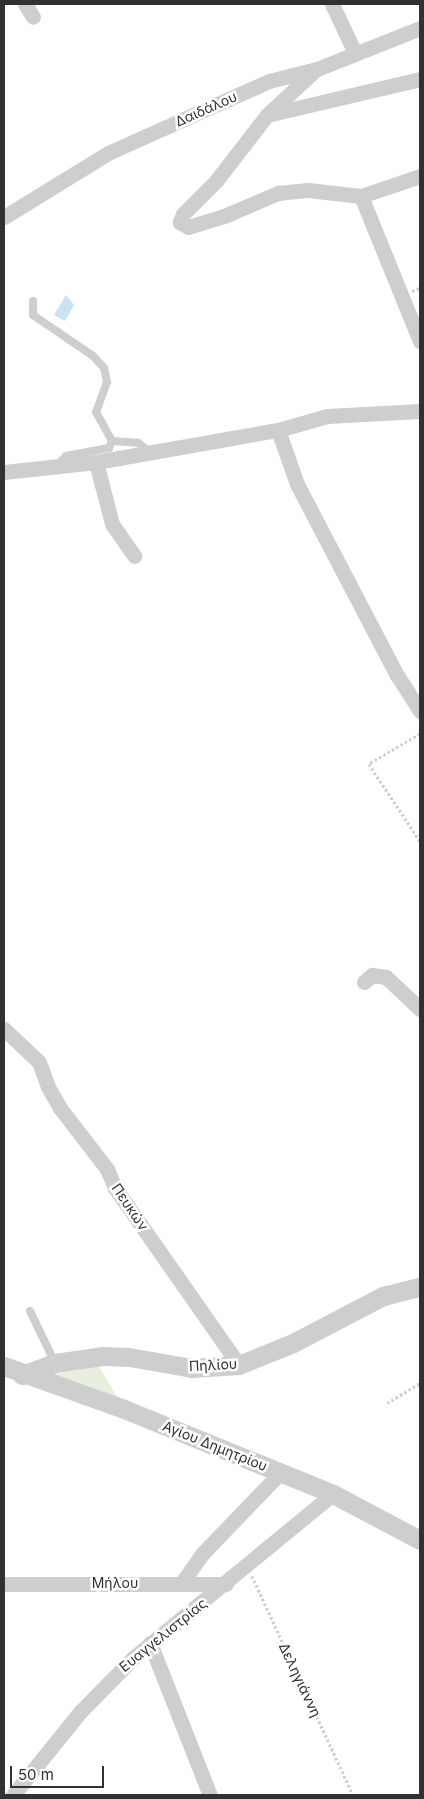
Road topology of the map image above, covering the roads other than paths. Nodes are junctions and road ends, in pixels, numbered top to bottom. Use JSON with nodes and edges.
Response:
{"nodes":[{"id":1,"x":25,"y":4,"type":"edge"},
{"id":2,"x":332,"y":4,"type":"edge"},
{"id":3,"x":34,"y":17,"type":"dead end"},
{"id":4,"x":420,"y":28,"type":"edge"},
{"id":5,"x":354,"y":53,"type":"junction"},
{"id":6,"x":317,"y":69,"type":"junction"},
{"id":7,"x":420,"y":79,"type":"edge"},
{"id":8,"x":267,"y":114,"type":"junction"},
{"id":9,"x":420,"y":176,"type":"edge"},
{"id":10,"x":361,"y":196,"type":"junction"},
{"id":11,"x":4,"y":217,"type":"edge"},
{"id":12,"x":33,"y":301,"type":"dead end"},
{"id":13,"x":420,"y":341,"type":"edge"},
{"id":14,"x":420,"y":411,"type":"edge"},
{"id":15,"x":278,"y":430,"type":"junction"},
{"id":16,"x":112,"y":441,"type":"junction"},
{"id":17,"x":150,"y":452,"type":"junction"},
{"id":18,"x":96,"y":462,"type":"junction"},
{"id":19,"x":55,"y":466,"type":"junction"},
{"id":20,"x":4,"y":472,"type":"edge"},
{"id":21,"x":134,"y":556,"type":"dead end"},
{"id":22,"x":420,"y":710,"type":"edge"},
{"id":23,"x":364,"y":982,"type":"dead end"},
{"id":24,"x":420,"y":1009,"type":"edge"},
{"id":25,"x":4,"y":1029,"type":"edge"},
{"id":26,"x":420,"y":1287,"type":"edge"},
{"id":27,"x":30,"y":1312,"type":"dead end"},
{"id":28,"x":55,"y":1363,"type":"junction"},
{"id":29,"x":239,"y":1365,"type":"junction"},
{"id":30,"x":4,"y":1366,"type":"edge"},
{"id":31,"x":22,"y":1375,"type":"junction"},
{"id":32,"x":280,"y":1473,"type":"junction"},
{"id":33,"x":333,"y":1494,"type":"junction"},
{"id":34,"x":420,"y":1540,"type":"edge"},
{"id":35,"x":4,"y":1584,"type":"edge"},
{"id":36,"x":181,"y":1584,"type":"junction"},
{"id":37,"x":226,"y":1584,"type":"junction"},
{"id":38,"x":150,"y":1643,"type":"junction"},
{"id":39,"x":22,"y":1792,"type":"edge"},
{"id":40,"x":210,"y":1795,"type":"edge"}],
"edges":[{"from":1,"to":3,"type":"street"},
{"from":2,"to":5,"type":"street"},
{"from":4,"to":5,"type":"street","name":"Δαιδάλου"},
{"from":5,"to":6,"type":"street","name":"Δαιδάλου"},
{"from":6,"to":8,"type":"street"},
{"from":6,"to":11,"type":"street","name":"Δαιδάλου"},
{"from":7,"to":8,"type":"street"},
{"from":8,"to":10,"type":"street"},
{"from":9,"to":10,"type":"street"},
{"from":10,"to":13,"type":"street"},
{"from":12,"to":16,"type":"lane"},
{"from":14,"to":15,"type":"street"},
{"from":15,"to":17,"type":"street"},
{"from":15,"to":22,"type":"street"},
{"from":16,"to":17,"type":"lane"},
{"from":16,"to":19,"type":"lane"},
{"from":17,"to":18,"type":"street"},
{"from":18,"to":19,"type":"street"},
{"from":18,"to":21,"type":"street"},
{"from":19,"to":20,"type":"street"},
{"from":23,"to":24,"type":"street"},
{"from":25,"to":29,"type":"street","name":"Πευκών"},
{"from":26,"to":29,"type":"street","name":"Πηλίου"},
{"from":27,"to":28,"type":"lane"},
{"from":28,"to":29,"type":"street","name":"Πηλίου"},
{"from":28,"to":31,"type":"street","name":"Πηλίου"},
{"from":30,"to":31,"type":"street","name":"Αγίου Δημητρίου"},
{"from":31,"to":32,"type":"street","name":"Αγίου Δημητρίου"},
{"from":32,"to":33,"type":"street","name":"Αγίου Δημητρίου"},
{"from":32,"to":36,"type":"street"},
{"from":33,"to":34,"type":"street","name":"Αγίου Δημητρίου"},
{"from":33,"to":37,"type":"street","name":"Ευαγγελιστρίας"},
{"from":35,"to":36,"type":"street","name":"Μήλου"},
{"from":36,"to":37,"type":"street","name":"Μήλου"},
{"from":37,"to":38,"type":"street","name":"Ευαγγελιστρίας"},
{"from":38,"to":39,"type":"street","name":"Ευαγγελιστρίας"},
{"from":38,"to":40,"type":"street"}]}
